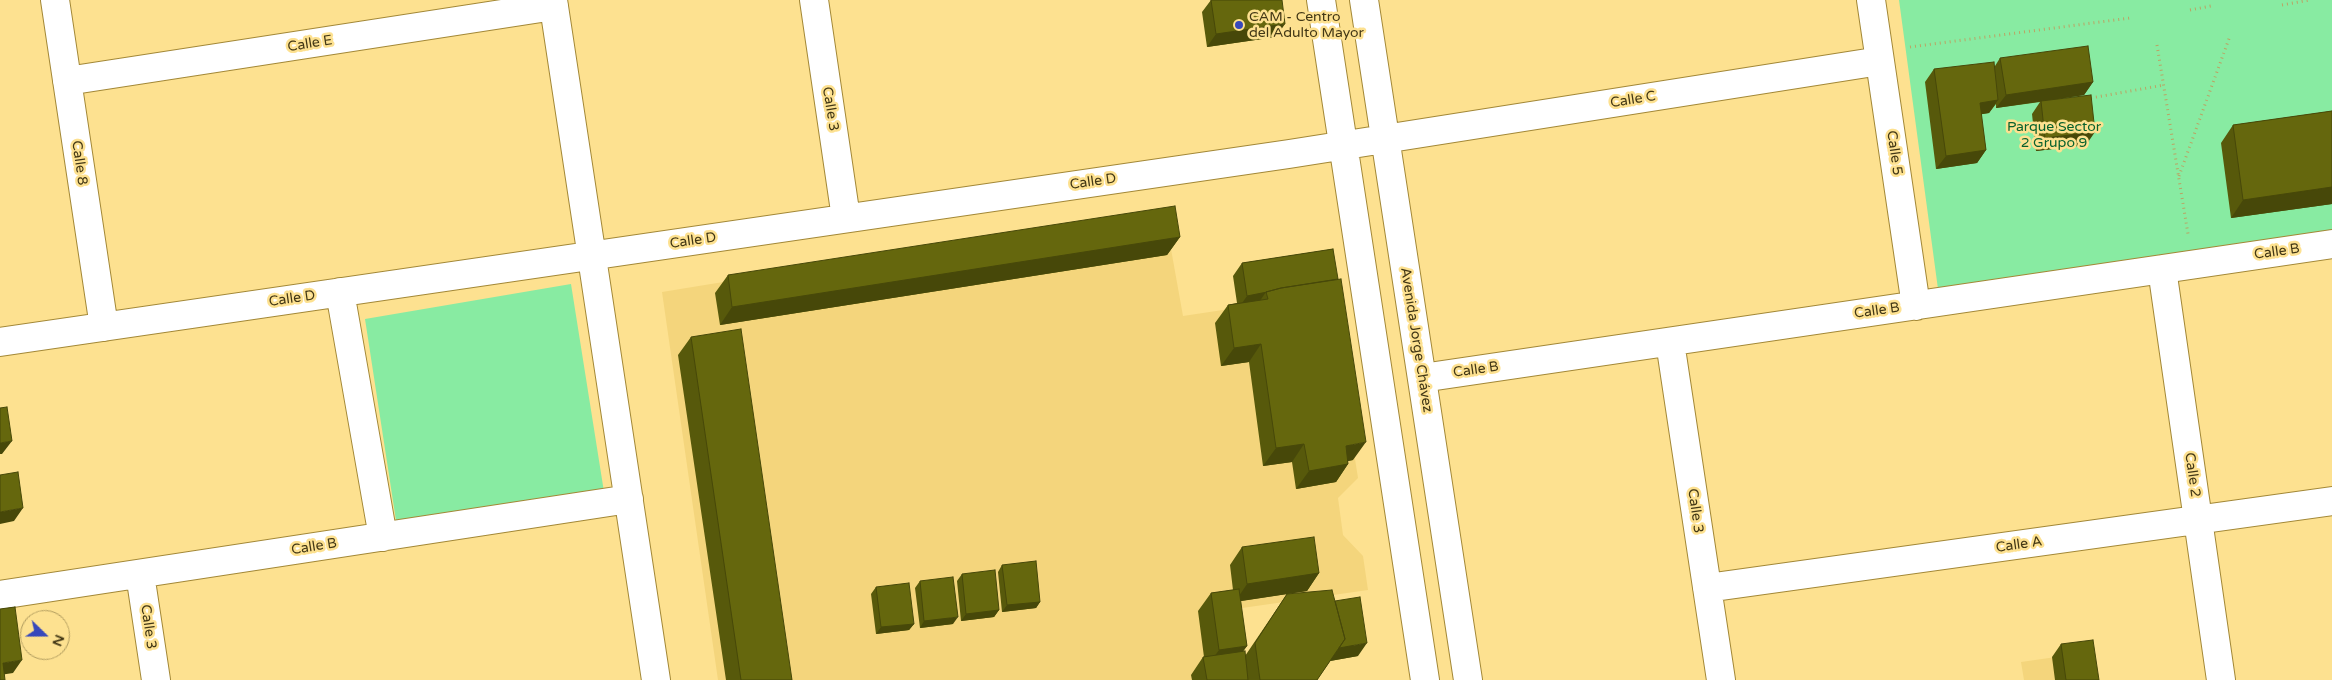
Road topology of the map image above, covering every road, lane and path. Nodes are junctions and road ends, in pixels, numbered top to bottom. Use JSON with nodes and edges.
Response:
{"nodes":[{"id":1,"x":55,"y":0,"type":"edge"},
{"id":2,"x":814,"y":0,"type":"edge"},
{"id":3,"x":1321,"y":0,"type":"edge"},
{"id":4,"x":1364,"y":0,"type":"edge"},
{"id":5,"x":1871,"y":0,"type":"edge"},
{"id":6,"x":2310,"y":0,"type":"edge"},
{"id":7,"x":554,"y":3,"type":"edge"},
{"id":8,"x":2282,"y":5,"type":"dead end"},
{"id":9,"x":2211,"y":6,"type":"dead end"},
{"id":10,"x":2190,"y":10,"type":"dead end"},
{"id":11,"x":2130,"y":18,"type":"dead end"},
{"id":12,"x":2230,"y":36,"type":"dead end"},
{"id":13,"x":1909,"y":37,"type":"dead end"},
{"id":14,"x":2158,"y":45,"type":"dead end"},
{"id":15,"x":1911,"y":46,"type":"junction"},
{"id":16,"x":1879,"y":56,"type":"junction"},
{"id":17,"x":1912,"y":56,"type":"dead end"},
{"id":18,"x":67,"y":81,"type":"junction"},
{"id":19,"x":2164,"y":85,"type":"junction"},
{"id":20,"x":2091,"y":98,"type":"edge"},
{"id":21,"x":1385,"y":139,"type":"junction"},
{"id":22,"x":1344,"y":146,"type":"junction"},
{"id":23,"x":2179,"y":177,"type":"junction"},
{"id":24,"x":846,"y":218,"type":"junction"},
{"id":25,"x":2332,"y":244,"type":"edge"},
{"id":26,"x":592,"y":255,"type":"junction"},
{"id":27,"x":2193,"y":265,"type":"junction"},
{"id":28,"x":2162,"y":269,"type":"junction"},
{"id":29,"x":340,"y":292,"type":"junction"},
{"id":30,"x":1916,"y":306,"type":"junction"},
{"id":31,"x":104,"y":327,"type":"junction"},
{"id":32,"x":0,"y":342,"type":"edge"},
{"id":33,"x":1670,"y":342,"type":"junction"},
{"id":34,"x":1422,"y":378,"type":"junction"},
{"id":35,"x":629,"y":499,"type":"junction"},
{"id":36,"x":2332,"y":501,"type":"edge"},
{"id":37,"x":2199,"y":520,"type":"junction"},
{"id":38,"x":383,"y":537,"type":"junction"},
{"id":39,"x":140,"y":574,"type":"junction"},
{"id":40,"x":1707,"y":588,"type":"junction"},
{"id":41,"x":0,"y":596,"type":"edge"},
{"id":42,"x":156,"y":680,"type":"edge"},
{"id":43,"x":656,"y":680,"type":"edge"},
{"id":44,"x":1425,"y":680,"type":"edge"},
{"id":45,"x":1468,"y":680,"type":"edge"},
{"id":46,"x":1720,"y":680,"type":"edge"},
{"id":47,"x":2221,"y":680,"type":"edge"}],
"edges":[{"from":1,"to":18,"type":"street","name":"Calle 8"},
{"from":2,"to":24,"type":"street","name":"Calle 3"},
{"from":3,"to":22,"type":"street"},
{"from":4,"to":21,"type":"street","name":"Avenida Jorge Chávez"},
{"from":5,"to":16,"type":"street","name":"Calle 5"},
{"from":6,"to":8,"type":"path"},
{"from":7,"to":18,"type":"street","name":"Calle E"},
{"from":7,"to":26,"type":"street"},
{"from":9,"to":10,"type":"path"},
{"from":11,"to":15,"type":"path"},
{"from":12,"to":23,"type":"path"},
{"from":13,"to":15,"type":"path"},
{"from":14,"to":19,"type":"path"},
{"from":15,"to":16,"type":"path"},
{"from":15,"to":17,"type":"path"},
{"from":16,"to":21,"type":"street","name":"Calle C"},
{"from":16,"to":30,"type":"street","name":"Calle 5"},
{"from":18,"to":31,"type":"street","name":"Calle 8"},
{"from":19,"to":20,"type":"path"},
{"from":19,"to":23,"type":"path"},
{"from":21,"to":22,"type":"street","name":"Calle D"},
{"from":21,"to":34,"type":"street","name":"Avenida Jorge Chávez"},
{"from":22,"to":24,"type":"street","name":"Calle D"},
{"from":22,"to":44,"type":"street"},
{"from":23,"to":27,"type":"path"},
{"from":24,"to":26,"type":"street","name":"Calle D"},
{"from":25,"to":27,"type":"street","name":"Calle B"},
{"from":26,"to":29,"type":"street","name":"Calle D"},
{"from":26,"to":35,"type":"street"},
{"from":27,"to":28,"type":"street","name":"Calle B"},
{"from":28,"to":30,"type":"street","name":"Calle B"},
{"from":28,"to":37,"type":"street","name":"Calle 2"},
{"from":29,"to":31,"type":"street","name":"Calle D"},
{"from":29,"to":38,"type":"street"},
{"from":30,"to":33,"type":"street","name":"Calle B"},
{"from":31,"to":32,"type":"street","name":"Calle D"},
{"from":33,"to":34,"type":"street","name":"Calle B"},
{"from":33,"to":40,"type":"street","name":"Calle 3"},
{"from":34,"to":45,"type":"street","name":"Avenida Jorge Chávez"},
{"from":35,"to":38,"type":"street","name":"Calle B"},
{"from":35,"to":43,"type":"street"},
{"from":36,"to":37,"type":"street","name":"Calle A"},
{"from":37,"to":40,"type":"street","name":"Calle A"},
{"from":37,"to":47,"type":"street","name":"Calle 2"},
{"from":38,"to":39,"type":"street","name":"Calle B"},
{"from":39,"to":41,"type":"street","name":"Calle B"},
{"from":39,"to":42,"type":"street","name":"Calle 3"},
{"from":40,"to":46,"type":"street","name":"Calle 3"}]}
